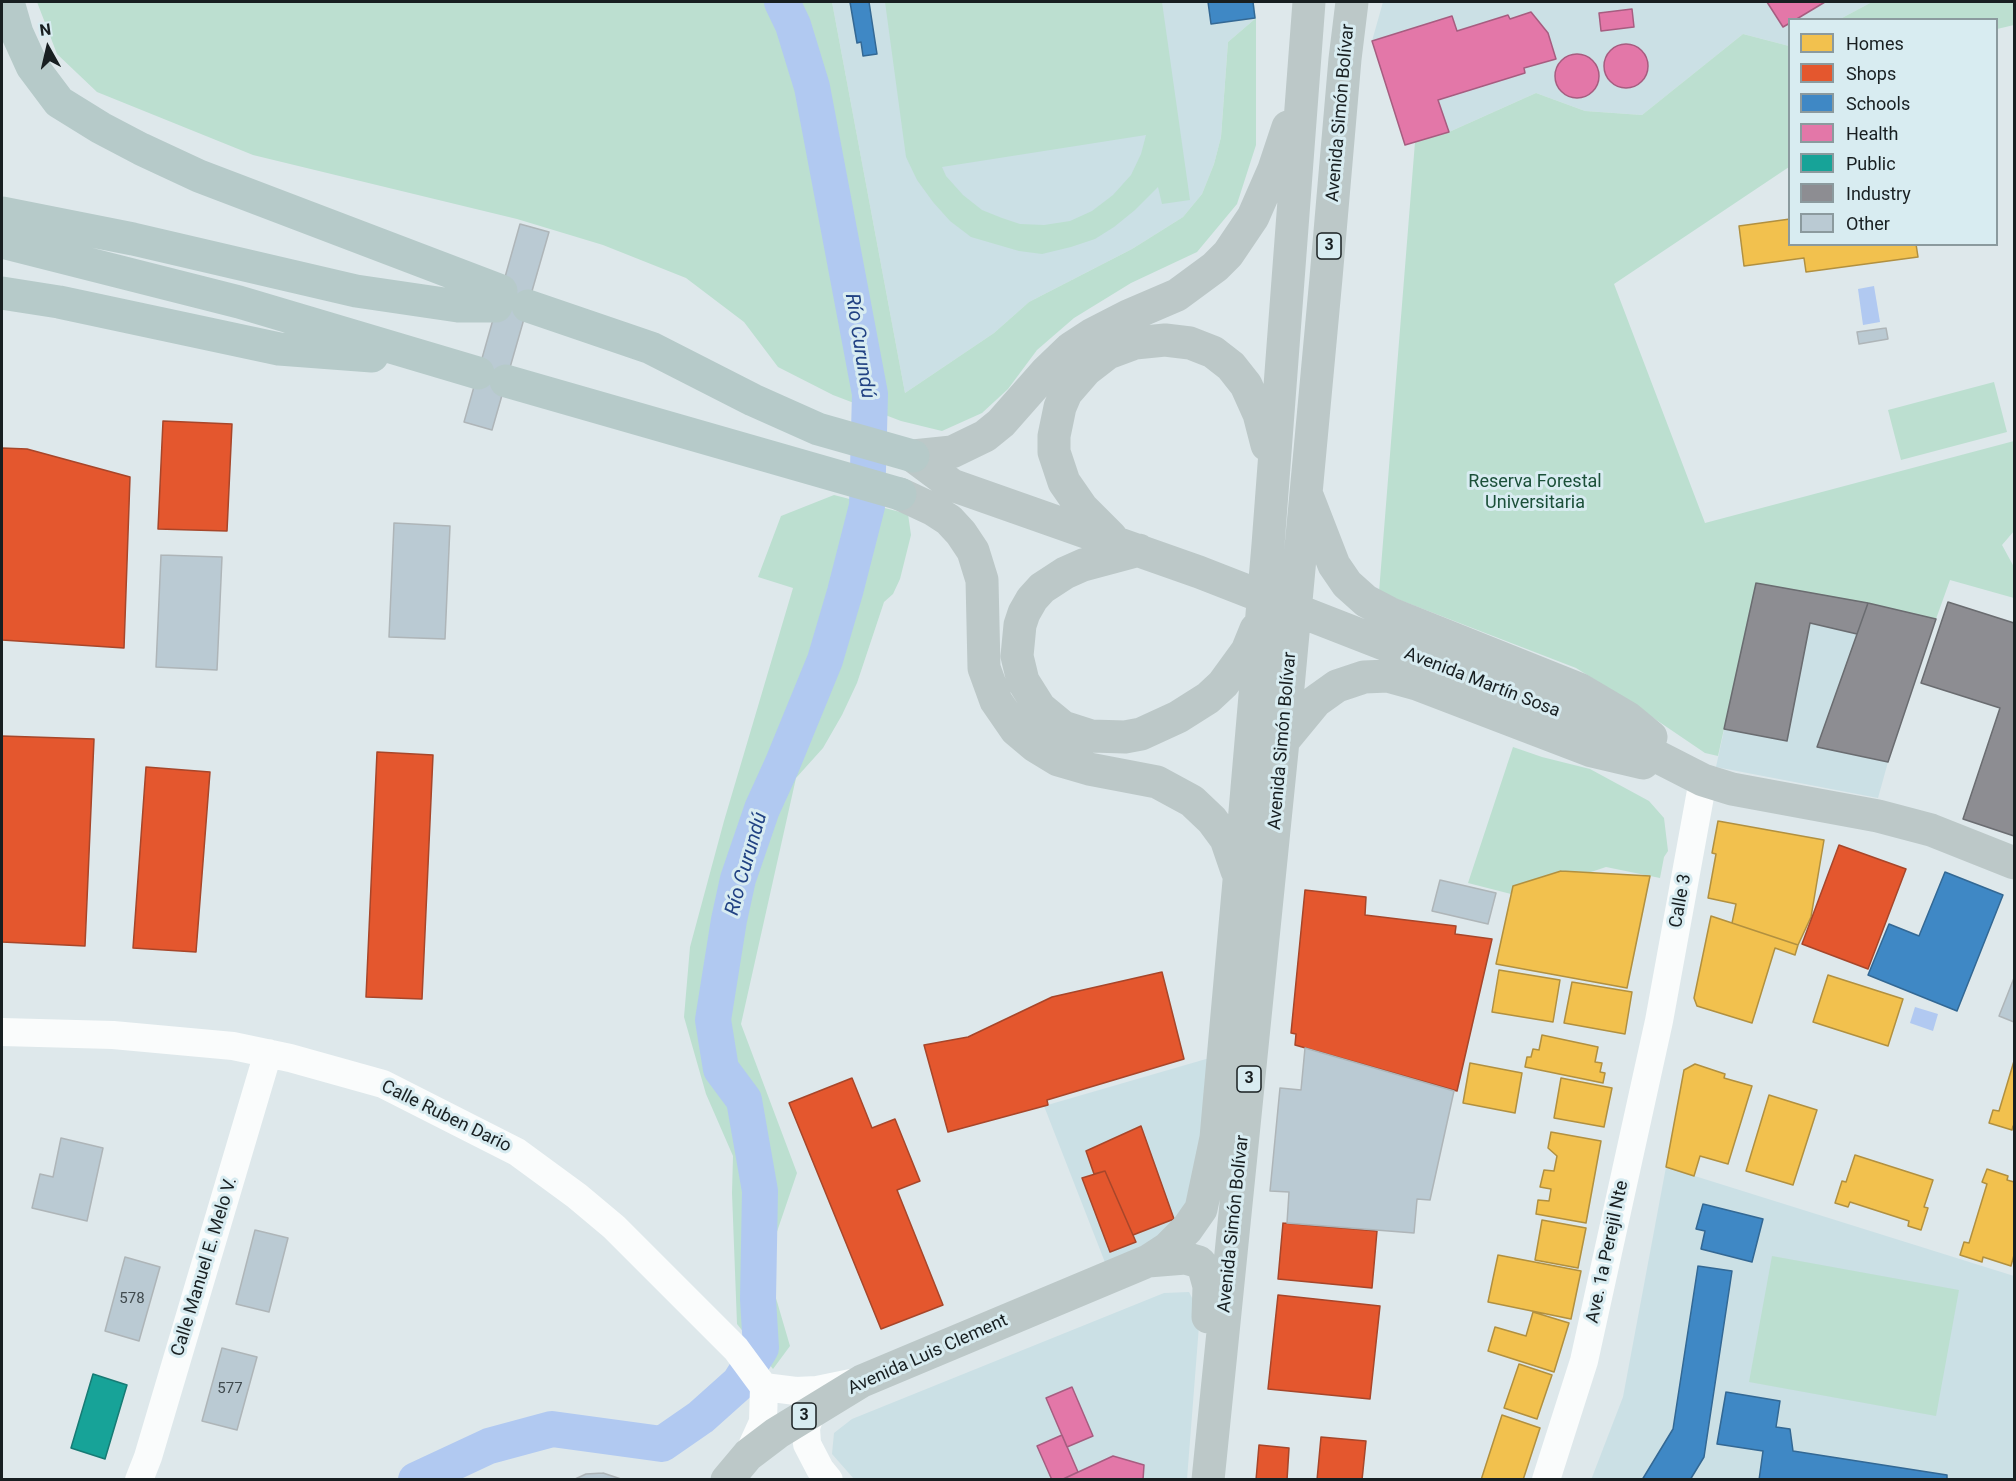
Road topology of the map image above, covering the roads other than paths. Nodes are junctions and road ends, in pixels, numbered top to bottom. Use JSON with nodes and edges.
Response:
{"nodes":[{"id":1,"x":8,"y":2,"type":"edge"},
{"id":2,"x":1309,"y":2,"type":"edge"},
{"id":3,"x":1352,"y":2,"type":"edge"},
{"id":4,"x":1306,"y":49,"type":"junction"},
{"id":5,"x":2,"y":213,"type":"edge"},
{"id":6,"x":2,"y":242,"type":"edge"},
{"id":7,"x":2,"y":293,"type":"edge"},
{"id":8,"x":508,"y":301,"type":"junction"},
{"id":9,"x":437,"y":361,"type":"junction"},
{"id":10,"x":910,"y":455,"type":"junction"},
{"id":11,"x":1273,"y":481,"type":"junction"},
{"id":12,"x":952,"y":485,"type":"junction"},
{"id":13,"x":1306,"y":491,"type":"junction"},
{"id":14,"x":897,"y":493,"type":"junction"},
{"id":15,"x":1128,"y":546,"type":"junction"},
{"id":16,"x":1262,"y":614,"type":"junction"},
{"id":17,"x":1283,"y":741,"type":"junction"},
{"id":18,"x":1690,"y":774,"type":"junction"},
{"id":19,"x":2014,"y":864,"type":"edge"},
{"id":20,"x":1239,"y":881,"type":"junction"},
{"id":21,"x":1659,"y":1021,"type":"joint"},
{"id":22,"x":2,"y":1032,"type":"edge"},
{"id":23,"x":268,"y":1053,"type":"junction"},
{"id":24,"x":1148,"y":1261,"type":"junction"},
{"id":25,"x":862,"y":1381,"type":"junction"},
{"id":26,"x":762,"y":1384,"type":"junction"},
{"id":27,"x":811,"y":1412,"type":"junction"},
{"id":28,"x":1214,"y":1417,"type":"junction"},
{"id":29,"x":757,"y":1448,"type":"junction"},
{"id":30,"x":139,"y":1479,"type":"edge"},
{"id":31,"x":728,"y":1479,"type":"edge"},
{"id":32,"x":813,"y":1479,"type":"edge"},
{"id":33,"x":829,"y":1479,"type":"edge"},
{"id":34,"x":1208,"y":1479,"type":"edge"},
{"id":35,"x":1546,"y":1479,"type":"edge"}],
"edges":[{"from":1,"to":8,"type":"highway"},
{"from":2,"to":4,"type":"main road","name":"Avenida Simón Bolívar","number":"3"},
{"from":3,"to":13,"type":"main road","name":"Avenida Simón Bolívar","number":"3"},
{"from":4,"to":10,"type":"main road"},
{"from":4,"to":11,"type":"main road","name":"Avenida Simón Bolívar","number":"3"},
{"from":5,"to":8,"type":"highway"},
{"from":6,"to":9,"type":"highway"},
{"from":7,"to":9,"type":"highway"},
{"from":8,"to":10,"type":"highway"},
{"from":9,"to":14,"type":"highway"},
{"from":10,"to":12,"type":"main road","name":"Avenida Martín Sosa"},
{"from":11,"to":15,"type":"main road"},
{"from":11,"to":16,"type":"main road","name":"Avenida Simón Bolívar","number":"3"},
{"from":12,"to":14,"type":"main road","name":"Avenida Martín Sosa"},
{"from":12,"to":15,"type":"main road","name":"Avenida Martín Sosa"},
{"from":13,"to":17,"type":"main road","name":"Avenida Simón Bolívar","number":"3"},
{"from":13,"to":18,"type":"main road"},
{"from":14,"to":20,"type":"main road"},
{"from":15,"to":16,"type":"main road"},
{"from":15,"to":18,"type":"main road","name":"Avenida Martín Sosa"},
{"from":16,"to":20,"type":"main road","name":"Avenida Simón Bolívar","number":"3"},
{"from":17,"to":18,"type":"main road"},
{"from":17,"to":28,"type":"main road","name":"Avenida Simón Bolívar","number":"3"},
{"from":18,"to":19,"type":"main road","name":"Avenida Martín Sosa"},
{"from":18,"to":21,"type":"street","name":"Calle 3"},
{"from":20,"to":24,"type":"main road","name":"Avenida Simón Bolívar","number":"3"},
{"from":21,"to":35,"type":"street","name":"Ave. 1a Perejil Nte"},
{"from":22,"to":23,"type":"street","name":"Calle Ruben Dario"},
{"from":23,"to":26,"type":"street","name":"Calle Ruben Dario"},
{"from":23,"to":30,"type":"street","name":"Calle Manuel E. Melo V."},
{"from":24,"to":25,"type":"main road","name":"Avenida Luis Clement","number":"3"},
{"from":24,"to":28,"type":"main road"},
{"from":25,"to":26,"type":"street"},
{"from":25,"to":27,"type":"main road","name":"Avenida Luis Clement","number":"3"},
{"from":26,"to":29,"type":"street"},
{"from":27,"to":29,"type":"main road","name":"Avenida Luis Clement","number":"3"},
{"from":27,"to":33,"type":"street"},
{"from":28,"to":34,"type":"main road","name":"Avenida Simón Bolívar","number":"3"},
{"from":29,"to":31,"type":"main road","name":"Avenida Luis Clement","number":"3"},
{"from":29,"to":32,"type":"street"}]}
